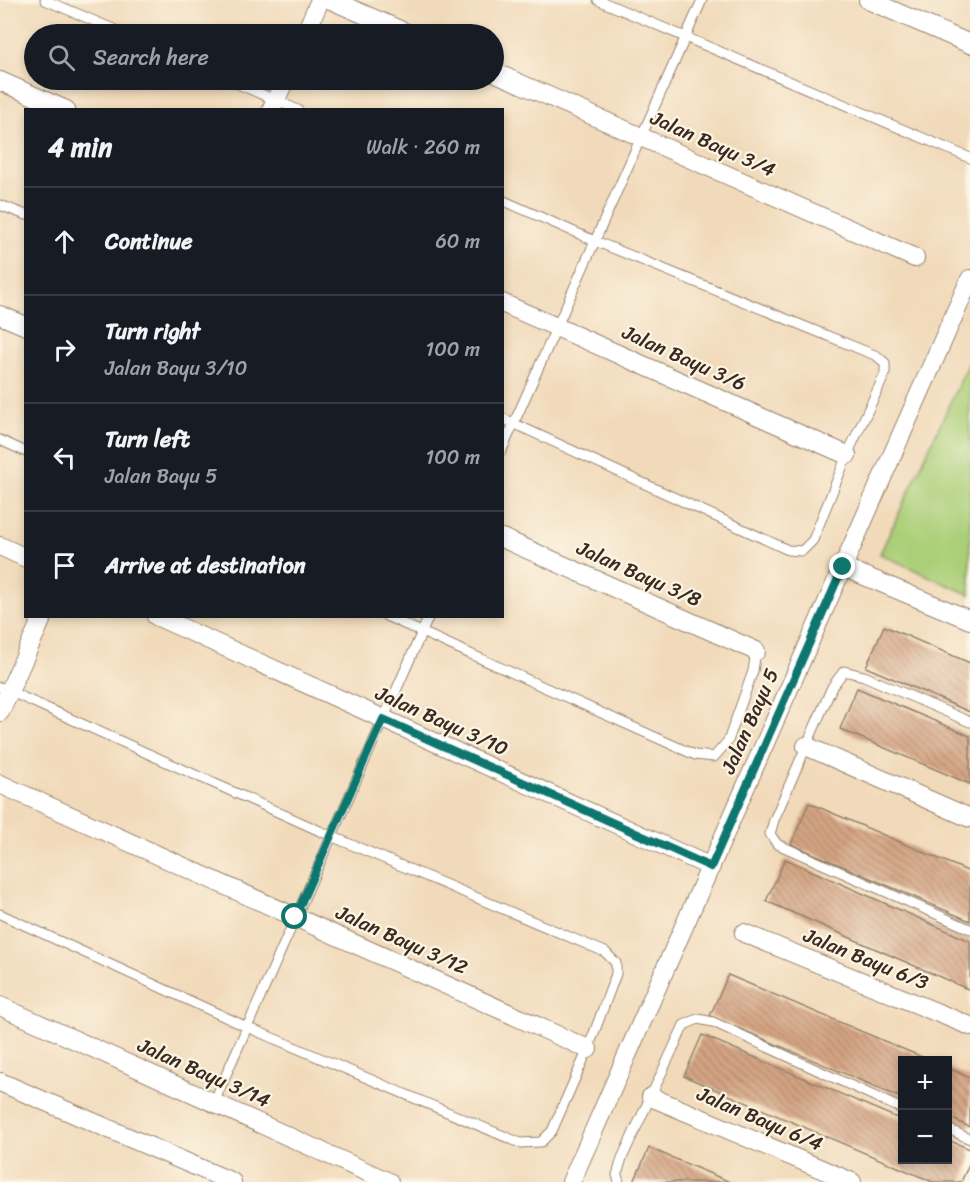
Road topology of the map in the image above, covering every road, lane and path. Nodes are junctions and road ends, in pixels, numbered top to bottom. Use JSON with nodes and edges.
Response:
{"nodes":[{"id":1,"x":45,"y":0,"type":"edge"},
{"id":2,"x":320,"y":0,"type":"edge"},
{"id":3,"x":331,"y":0,"type":"edge"},
{"id":4,"x":598,"y":0,"type":"edge"},
{"id":5,"x":702,"y":0,"type":"edge"},
{"id":6,"x":868,"y":0,"type":"edge"},
{"id":7,"x":101,"y":24,"type":"edge"},
{"id":8,"x":309,"y":24,"type":"edge"},
{"id":9,"x":386,"y":24,"type":"edge"},
{"id":10,"x":685,"y":38,"type":"junction"},
{"id":11,"x":970,"y":44,"type":"edge"},
{"id":12,"x":504,"y":76,"type":"edge"},
{"id":13,"x":0,"y":81,"type":"edge"},
{"id":14,"x":248,"y":90,"type":"edge"},
{"id":15,"x":280,"y":90,"type":"edge"},
{"id":16,"x":273,"y":104,"type":"edge"},
{"id":17,"x":61,"y":108,"type":"edge"},
{"id":18,"x":290,"y":108,"type":"edge"},
{"id":19,"x":641,"y":137,"type":"junction"},
{"id":20,"x":970,"y":158,"type":"edge"},
{"id":21,"x":504,"y":202,"type":"edge"},
{"id":22,"x":0,"y":205,"type":"edge"},
{"id":23,"x":24,"y":214,"type":"edge"},
{"id":24,"x":595,"y":242,"type":"junction"},
{"id":25,"x":915,"y":258,"type":"dead end"},
{"id":26,"x":970,"y":279,"type":"edge"},
{"id":27,"x":504,"y":304,"type":"edge"},
{"id":28,"x":0,"y":315,"type":"edge"},
{"id":29,"x":24,"y":325,"type":"edge"},
{"id":30,"x":557,"y":327,"type":"junction"},
{"id":31,"x":504,"y":419,"type":"edge"},
{"id":32,"x":514,"y":423,"type":"junction"},
{"id":33,"x":0,"y":440,"type":"edge"},
{"id":34,"x":504,"y":446,"type":"edge"},
{"id":35,"x":24,"y":451,"type":"edge"},
{"id":36,"x":847,"y":455,"type":"junction"},
{"id":37,"x":504,"y":539,"type":"edge"},
{"id":38,"x":0,"y":546,"type":"edge"},
{"id":39,"x":24,"y":557,"type":"edge"},
{"id":40,"x":843,"y":567,"type":"junction"},
{"id":41,"x":42,"y":618,"type":"edge"},
{"id":42,"x":160,"y":618,"type":"edge"},
{"id":43,"x":390,"y":618,"type":"edge"},
{"id":44,"x":428,"y":618,"type":"edge"},
{"id":45,"x":970,"y":620,"type":"edge"},
{"id":46,"x":421,"y":634,"type":"junction"},
{"id":47,"x":756,"y":651,"type":"joint"},
{"id":48,"x":4,"y":689,"type":"edge"},
{"id":49,"x":0,"y":712,"type":"edge"},
{"id":50,"x":383,"y":719,"type":"junction"},
{"id":51,"x":970,"y":722,"type":"edge"},
{"id":52,"x":806,"y":746,"type":"junction"},
{"id":53,"x":0,"y":784,"type":"edge"},
{"id":54,"x":970,"y":818,"type":"edge"},
{"id":55,"x":331,"y":836,"type":"junction"},
{"id":56,"x":711,"y":867,"type":"junction"},
{"id":57,"x":0,"y":914,"type":"edge"},
{"id":58,"x":295,"y":917,"type":"junction"},
{"id":59,"x":970,"y":928,"type":"edge"},
{"id":60,"x":744,"y":933,"type":"dead end"},
{"id":61,"x":0,"y":1006,"type":"edge"},
{"id":62,"x":970,"y":1026,"type":"edge"},
{"id":63,"x":247,"y":1027,"type":"junction"},
{"id":64,"x":588,"y":1049,"type":"junction"},
{"id":65,"x":0,"y":1082,"type":"edge"},
{"id":66,"x":651,"y":1097,"type":"junction"},
{"id":67,"x":214,"y":1102,"type":"junction"},
{"id":68,"x":898,"y":1107,"type":"edge"},
{"id":69,"x":952,"y":1131,"type":"edge"},
{"id":70,"x":970,"y":1139,"type":"edge"},
{"id":71,"x":232,"y":1182,"type":"edge"},
{"id":72,"x":390,"y":1182,"type":"edge"},
{"id":73,"x":572,"y":1182,"type":"edge"},
{"id":74,"x":619,"y":1182,"type":"edge"},
{"id":75,"x":852,"y":1182,"type":"edge"}],
"edges":[{"from":1,"to":7,"type":"lane"},
{"from":2,"to":8,"type":"street"},
{"from":3,"to":9,"type":"street"},
{"from":4,"to":10,"type":"lane"},
{"from":5,"to":10,"type":"lane"},
{"from":6,"to":11,"type":"street"},
{"from":10,"to":19,"type":"lane"},
{"from":10,"to":20,"type":"lane"},
{"from":12,"to":19,"type":"street","name":"Jalan Bayu 3/4"},
{"from":13,"to":17,"type":"street"},
{"from":14,"to":16,"type":"lane"},
{"from":15,"to":16,"type":"street"},
{"from":16,"to":18,"type":"lane"},
{"from":19,"to":24,"type":"lane"},
{"from":19,"to":25,"type":"street","name":"Jalan Bayu 3/4"},
{"from":21,"to":24,"type":"lane"},
{"from":22,"to":23,"type":"lane"},
{"from":24,"to":30,"type":"lane"},
{"from":24,"to":36,"type":"lane"},
{"from":26,"to":40,"type":"street","name":"Jalan Bayu 5"},
{"from":27,"to":30,"type":"street","name":"Jalan Bayu 3/6"},
{"from":28,"to":29,"type":"street"},
{"from":30,"to":32,"type":"lane"},
{"from":30,"to":36,"type":"street","name":"Jalan Bayu 3/6"},
{"from":31,"to":32,"type":"lane"},
{"from":32,"to":34,"type":"lane"},
{"from":32,"to":36,"type":"lane"},
{"from":33,"to":35,"type":"lane"},
{"from":37,"to":47,"type":"street","name":"Jalan Bayu 3/8"},
{"from":38,"to":39,"type":"street"},
{"from":40,"to":45,"type":"street"},
{"from":40,"to":56,"type":"street","name":"Jalan Bayu 5"},
{"from":41,"to":48,"type":"street"},
{"from":42,"to":50,"type":"street","name":"Jalan Bayu 3/10"},
{"from":43,"to":46,"type":"lane"},
{"from":44,"to":46,"type":"lane"},
{"from":46,"to":47,"type":"lane"},
{"from":46,"to":50,"type":"lane"},
{"from":48,"to":49,"type":"street"},
{"from":48,"to":55,"type":"lane"},
{"from":50,"to":55,"type":"lane"},
{"from":50,"to":56,"type":"street","name":"Jalan Bayu 3/10"},
{"from":51,"to":52,"type":"lane"},
{"from":52,"to":54,"type":"street"},
{"from":52,"to":59,"type":"lane"},
{"from":53,"to":58,"type":"street","name":"Jalan Bayu 3/12"},
{"from":55,"to":58,"type":"lane"},
{"from":55,"to":64,"type":"lane"},
{"from":56,"to":73,"type":"street","name":"Jalan Bayu 5"},
{"from":57,"to":63,"type":"lane"},
{"from":58,"to":63,"type":"lane"},
{"from":58,"to":64,"type":"street","name":"Jalan Bayu 3/12"},
{"from":60,"to":62,"type":"street","name":"Jalan Bayu 6/3"},
{"from":61,"to":67,"type":"street","name":"Jalan Bayu 3/14"},
{"from":63,"to":64,"type":"lane"},
{"from":63,"to":67,"type":"lane"},
{"from":65,"to":71,"type":"street"},
{"from":66,"to":68,"type":"lane"},
{"from":66,"to":74,"type":"lane"},
{"from":66,"to":75,"type":"street","name":"Jalan Bayu 6/4"},
{"from":67,"to":72,"type":"street","name":"Jalan Bayu 3/14"},
{"from":69,"to":70,"type":"lane"}]}
